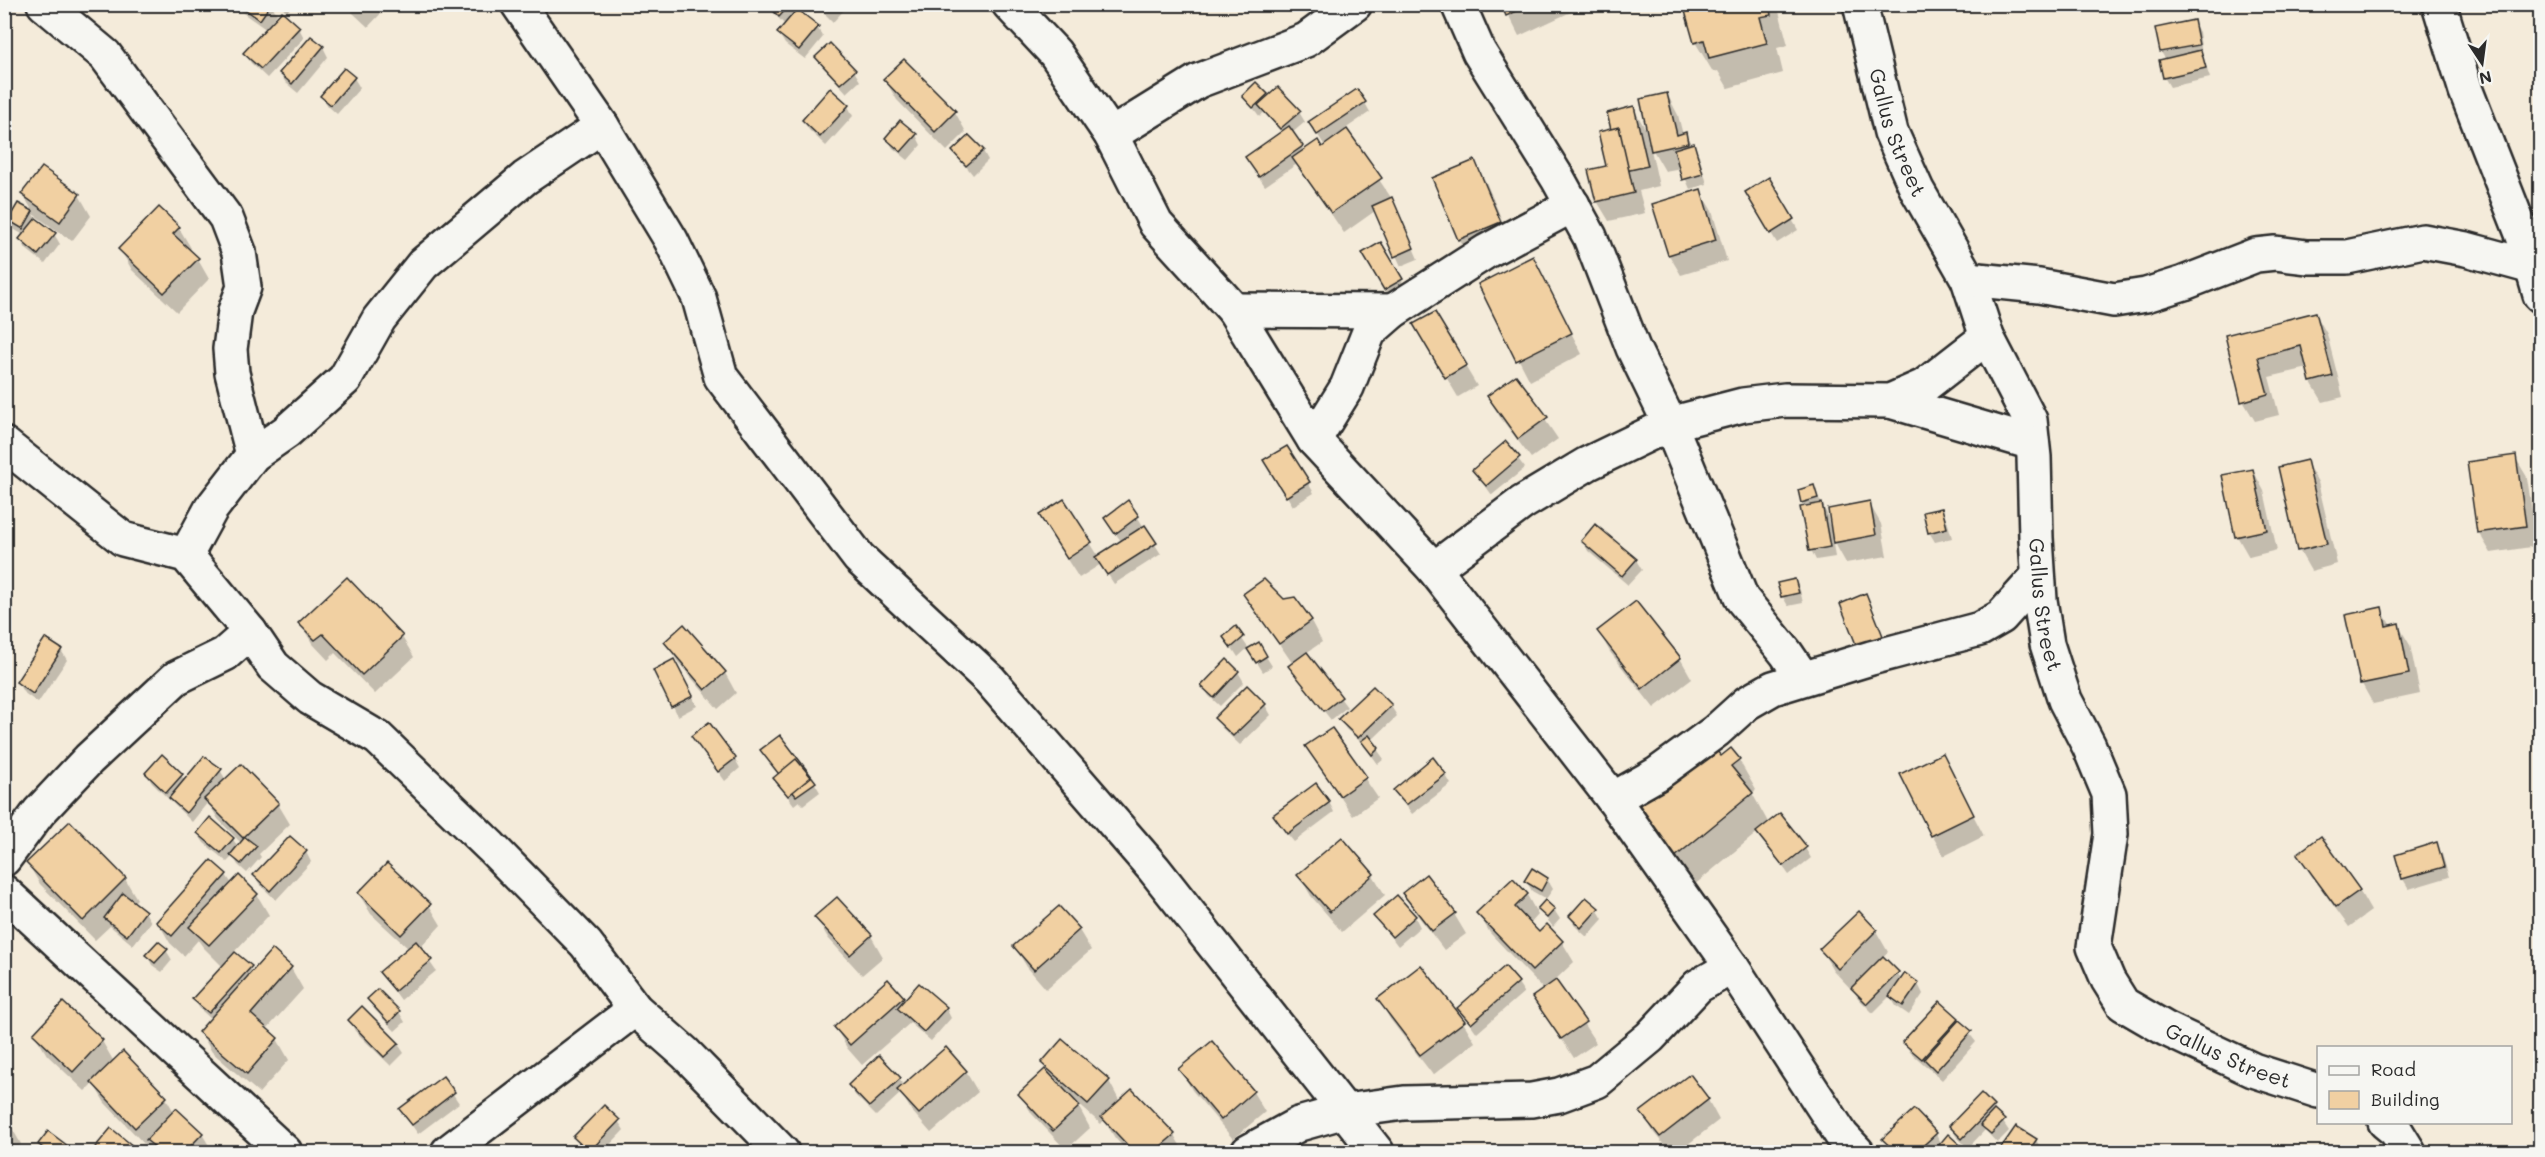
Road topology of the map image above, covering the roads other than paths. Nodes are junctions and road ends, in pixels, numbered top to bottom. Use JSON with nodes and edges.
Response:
{"nodes":[{"id":1,"x":44,"y":4,"type":"edge"},
{"id":2,"x":518,"y":4,"type":"edge"},
{"id":3,"x":1009,"y":4,"type":"edge"},
{"id":4,"x":1355,"y":4,"type":"edge"},
{"id":5,"x":1458,"y":4,"type":"edge"},
{"id":6,"x":1860,"y":4,"type":"edge"},
{"id":7,"x":2439,"y":4,"type":"edge"},
{"id":8,"x":602,"y":126,"type":"junction"},
{"id":9,"x":1111,"y":135,"type":"junction"},
{"id":10,"x":1573,"y":205,"type":"junction"},
{"id":11,"x":1968,"y":279,"type":"junction"},
{"id":12,"x":2536,"y":280,"type":"edge"},
{"id":13,"x":1234,"y":310,"type":"junction"},
{"id":14,"x":1393,"y":311,"type":"junction"},
{"id":15,"x":1987,"y":338,"type":"junction"},
{"id":16,"x":1890,"y":401,"type":"junction"},
{"id":17,"x":1670,"y":424,"type":"junction"},
{"id":18,"x":1314,"y":440,"type":"junction"},
{"id":19,"x":2032,"y":443,"type":"junction"},
{"id":20,"x":4,"y":444,"type":"edge"},
{"id":21,"x":253,"y":455,"type":"junction"},
{"id":22,"x":186,"y":555,"type":"junction"},
{"id":23,"x":1434,"y":569,"type":"junction"},
{"id":24,"x":2038,"y":576,"type":"junction"},
{"id":25,"x":250,"y":632,"type":"junction"},
{"id":26,"x":1803,"y":678,"type":"junction"},
{"id":27,"x":1613,"y":799,"type":"junction"},
{"id":28,"x":4,"y":859,"type":"edge"},
{"id":29,"x":4,"y":891,"type":"edge"},
{"id":30,"x":1732,"y":967,"type":"junction"},
{"id":31,"x":634,"y":1009,"type":"junction"},
{"id":32,"x":2317,"y":1090,"type":"edge"},
{"id":33,"x":1345,"y":1111,"type":"junction"},
{"id":34,"x":2387,"y":1124,"type":"edge"},
{"id":35,"x":285,"y":1152,"type":"edge"},
{"id":36,"x":448,"y":1152,"type":"edge"},
{"id":37,"x":782,"y":1152,"type":"edge"},
{"id":38,"x":1248,"y":1152,"type":"edge"},
{"id":39,"x":1377,"y":1152,"type":"edge"},
{"id":40,"x":1857,"y":1152,"type":"edge"},
{"id":41,"x":2409,"y":1152,"type":"edge"}],
"edges":[{"from":1,"to":21,"type":"street"},
{"from":2,"to":8,"type":"street"},
{"from":3,"to":9,"type":"street"},
{"from":4,"to":9,"type":"street"},
{"from":5,"to":10,"type":"street"},
{"from":6,"to":11,"type":"street","name":"Gallus Street"},
{"from":7,"to":12,"type":"street"},
{"from":8,"to":21,"type":"street"},
{"from":8,"to":33,"type":"street"},
{"from":9,"to":13,"type":"street"},
{"from":10,"to":14,"type":"street"},
{"from":10,"to":17,"type":"street"},
{"from":11,"to":12,"type":"street"},
{"from":11,"to":15,"type":"street","name":"Gallus Street"},
{"from":13,"to":14,"type":"street"},
{"from":13,"to":18,"type":"street"},
{"from":14,"to":18,"type":"street"},
{"from":15,"to":16,"type":"street"},
{"from":15,"to":19,"type":"street","name":"Gallus Street"},
{"from":16,"to":17,"type":"street"},
{"from":16,"to":19,"type":"street"},
{"from":17,"to":23,"type":"street"},
{"from":17,"to":26,"type":"street"},
{"from":18,"to":23,"type":"street"},
{"from":19,"to":24,"type":"street","name":"Gallus Street"},
{"from":20,"to":22,"type":"street"},
{"from":21,"to":22,"type":"street"},
{"from":22,"to":25,"type":"street"},
{"from":23,"to":27,"type":"street"},
{"from":24,"to":26,"type":"street"},
{"from":24,"to":32,"type":"street","name":"Gallus Street"},
{"from":25,"to":28,"type":"street"},
{"from":25,"to":31,"type":"street"},
{"from":26,"to":27,"type":"street"},
{"from":27,"to":30,"type":"street"},
{"from":29,"to":35,"type":"street"},
{"from":30,"to":33,"type":"street"},
{"from":30,"to":40,"type":"street"},
{"from":31,"to":36,"type":"street"},
{"from":31,"to":37,"type":"street"},
{"from":33,"to":38,"type":"street"},
{"from":33,"to":39,"type":"street"},
{"from":34,"to":41,"type":"street"}]}
